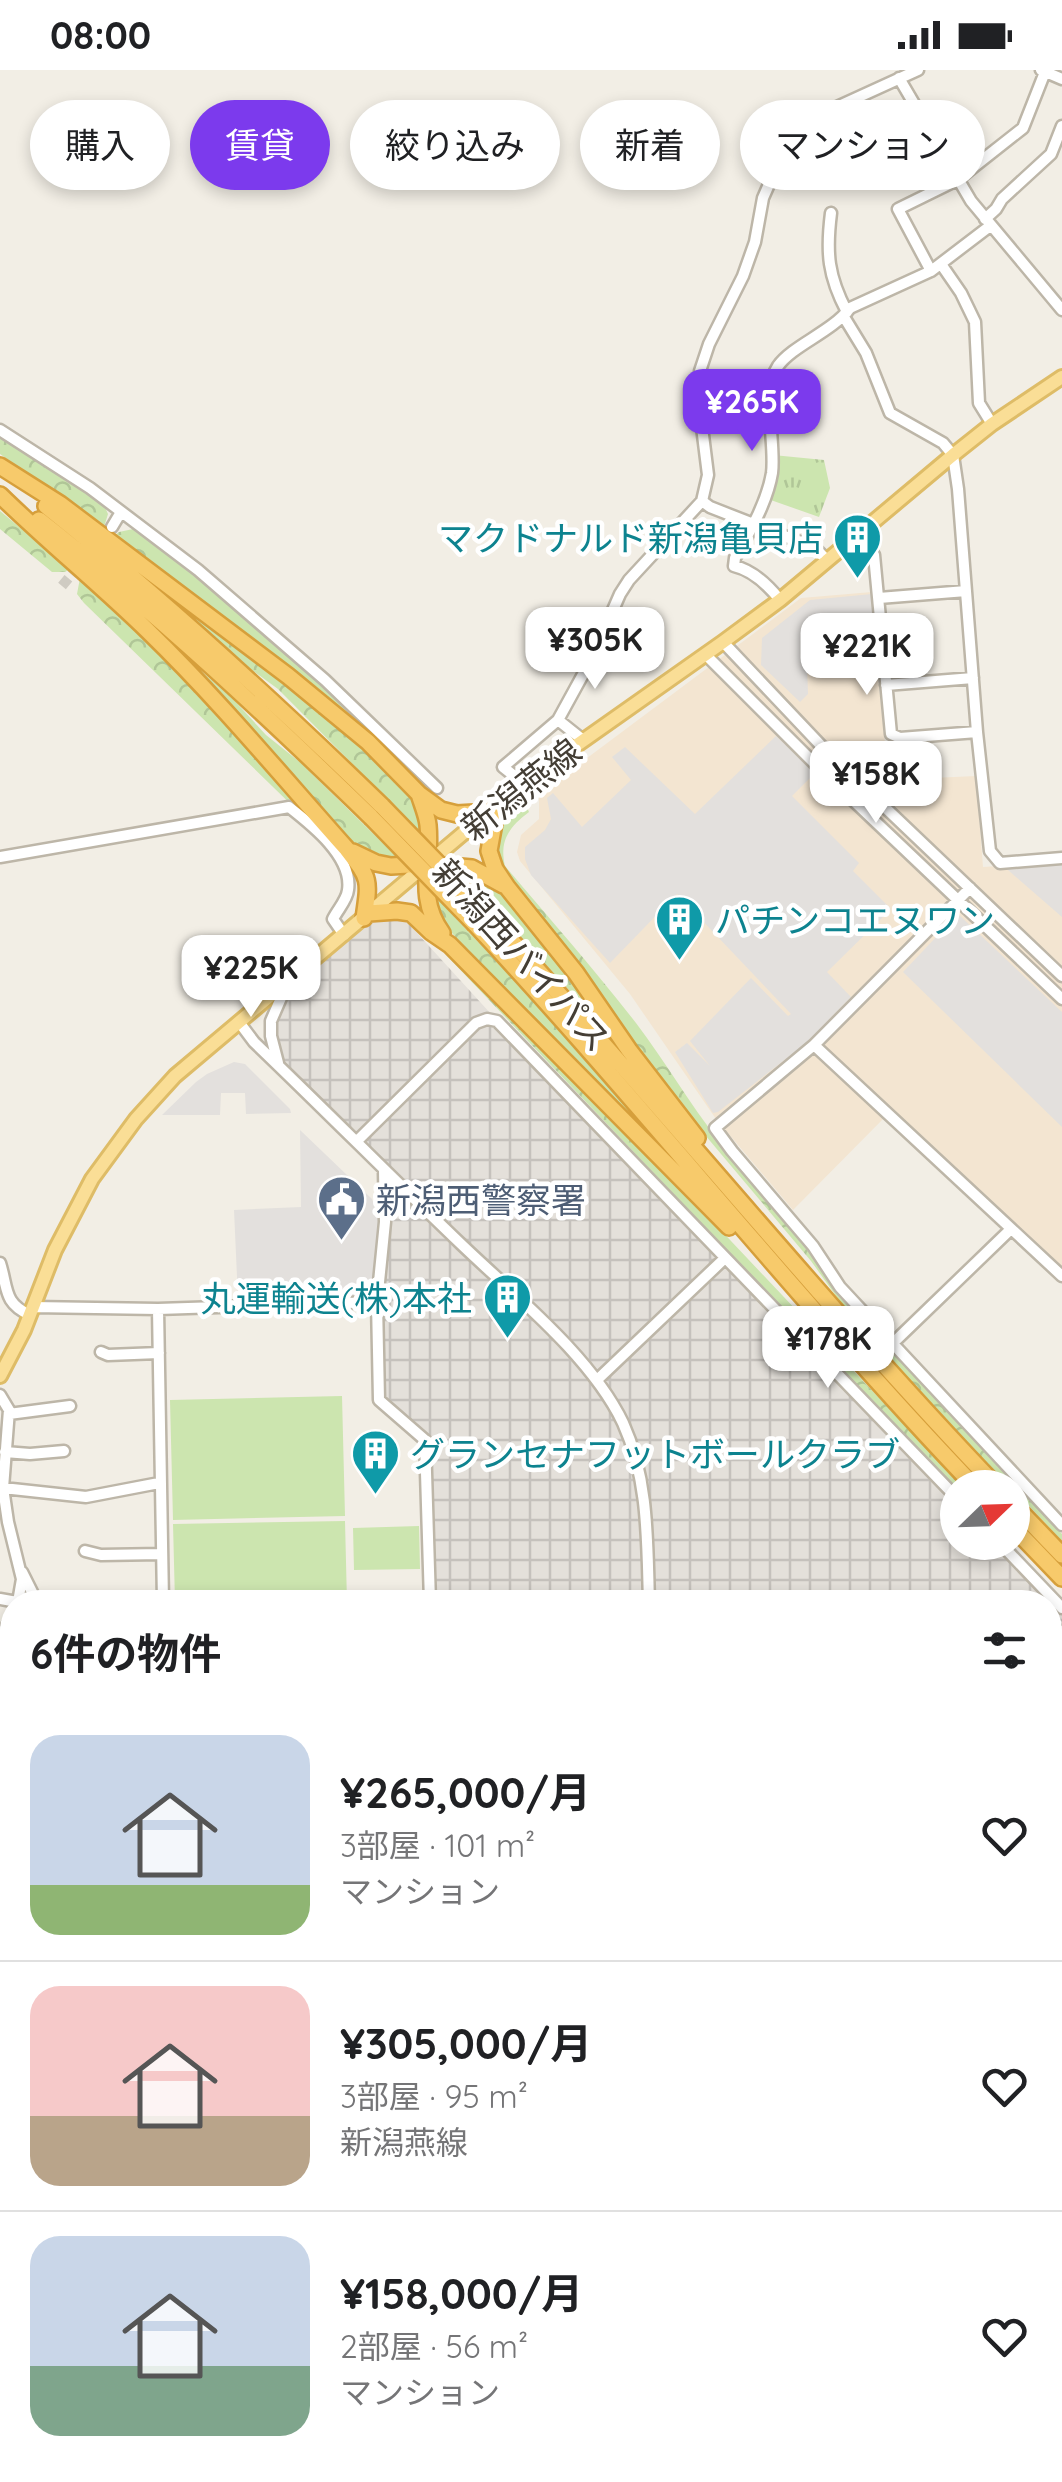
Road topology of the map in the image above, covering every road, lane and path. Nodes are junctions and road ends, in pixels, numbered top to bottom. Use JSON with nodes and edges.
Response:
{"nodes":[{"id":1,"x":918,"y":70,"type":"edge"},
{"id":2,"x":1042,"y":71,"type":"edge"},
{"id":3,"x":899,"y":78,"type":"junction"},
{"id":4,"x":1062,"y":79,"type":"edge"},
{"id":5,"x":912,"y":100,"type":"edge"},
{"id":6,"x":1062,"y":126,"type":"edge"},
{"id":7,"x":1048,"y":156,"type":"junction"},
{"id":8,"x":985,"y":158,"type":"edge"},
{"id":9,"x":1062,"y":162,"type":"edge"},
{"id":10,"x":937,"y":190,"type":"edge"},
{"id":11,"x":964,"y":190,"type":"edge"},
{"id":12,"x":831,"y":213,"type":"dead end"},
{"id":13,"x":988,"y":223,"type":"junction"},
{"id":14,"x":941,"y":264,"type":"junction"},
{"id":15,"x":931,"y":271,"type":"junction"},
{"id":16,"x":1060,"y":302,"type":"edge"},
{"id":17,"x":846,"y":314,"type":"junction"},
{"id":18,"x":1062,"y":377,"type":"edge"},
{"id":19,"x":992,"y":424,"type":"junction"},
{"id":20,"x":0,"y":430,"type":"edge"},
{"id":21,"x":952,"y":455,"type":"junction"},
{"id":22,"x":0,"y":468,"type":"edge"},
{"id":23,"x":0,"y":492,"type":"edge"},
{"id":24,"x":702,"y":501,"type":"junction"},
{"id":25,"x":121,"y":512,"type":"junction"},
{"id":26,"x":753,"y":523,"type":"junction"},
{"id":27,"x":112,"y":527,"type":"dead end"},
{"id":28,"x":860,"y":533,"type":"junction"},
{"id":29,"x":827,"y":560,"type":"junction"},
{"id":30,"x":966,"y":591,"type":"junction"},
{"id":31,"x":878,"y":598,"type":"junction"},
{"id":32,"x":780,"y":600,"type":"junction"},
{"id":33,"x":723,"y":642,"type":"junction"},
{"id":34,"x":706,"y":655,"type":"junction"},
{"id":35,"x":973,"y":678,"type":"junction"},
{"id":36,"x":886,"y":685,"type":"junction"},
{"id":37,"x":558,"y":720,"type":"junction"},
{"id":38,"x":977,"y":732,"type":"junction"},
{"id":39,"x":583,"y":740,"type":"junction"},
{"id":40,"x":524,"y":783,"type":"junction"},
{"id":41,"x":437,"y":788,"type":"dead end"},
{"id":42,"x":419,"y":794,"type":"junction"},
{"id":43,"x":494,"y":809,"type":"junction"},
{"id":44,"x":376,"y":812,"type":"junction"},
{"id":45,"x":346,"y":848,"type":"junction"},
{"id":46,"x":0,"y":857,"type":"edge"},
{"id":47,"x":1062,"y":858,"type":"edge"},
{"id":48,"x":426,"y":864,"type":"junction"},
{"id":49,"x":507,"y":887,"type":"junction"},
{"id":50,"x":970,"y":888,"type":"junction"},
{"id":51,"x":957,"y":900,"type":"junction"},
{"id":52,"x":367,"y":916,"type":"junction"},
{"id":53,"x":344,"y":935,"type":"junction"},
{"id":54,"x":450,"y":945,"type":"junction"},
{"id":55,"x":1062,"y":976,"type":"edge"},
{"id":56,"x":288,"y":983,"type":"junction"},
{"id":57,"x":1062,"y":999,"type":"edge"},
{"id":58,"x":239,"y":1022,"type":"junction"},
{"id":59,"x":814,"y":1045,"type":"junction"},
{"id":60,"x":278,"y":1064,"type":"junction"},
{"id":61,"x":357,"y":1142,"type":"junction"},
{"id":62,"x":384,"y":1170,"type":"junction"},
{"id":63,"x":1011,"y":1229,"type":"junction"},
{"id":64,"x":725,"y":1258,"type":"junction"},
{"id":65,"x":0,"y":1263,"type":"edge"},
{"id":66,"x":1062,"y":1276,"type":"edge"},
{"id":67,"x":812,"y":1298,"type":"junction"},
{"id":68,"x":377,"y":1302,"type":"junction"},
{"id":69,"x":158,"y":1309,"type":"junction"},
{"id":70,"x":31,"y":1311,"type":"junction"},
{"id":71,"x":892,"y":1344,"type":"junction"},
{"id":72,"x":101,"y":1352,"type":"dead end"},
{"id":73,"x":159,"y":1354,"type":"junction"},
{"id":74,"x":0,"y":1376,"type":"edge"},
{"id":75,"x":597,"y":1380,"type":"junction"},
{"id":76,"x":0,"y":1395,"type":"edge"},
{"id":77,"x":70,"y":1406,"type":"dead end"},
{"id":78,"x":9,"y":1414,"type":"junction"},
{"id":79,"x":64,"y":1451,"type":"dead end"},
{"id":80,"x":5,"y":1452,"type":"junction"},
{"id":81,"x":960,"y":1470,"type":"edge"},
{"id":82,"x":980,"y":1470,"type":"edge"},
{"id":83,"x":940,"y":1480,"type":"edge"},
{"id":84,"x":159,"y":1484,"type":"junction"},
{"id":85,"x":3,"y":1488,"type":"junction"},
{"id":86,"x":1030,"y":1522,"type":"edge"},
{"id":87,"x":1062,"y":1524,"type":"edge"},
{"id":88,"x":1030,"y":1545,"type":"edge"},
{"id":89,"x":85,"y":1551,"type":"dead end"},
{"id":90,"x":162,"y":1554,"type":"junction"},
{"id":91,"x":1062,"y":1555,"type":"edge"},
{"id":92,"x":1016,"y":1560,"type":"edge"},
{"id":93,"x":20,"y":1568,"type":"junction"},
{"id":94,"x":1062,"y":1578,"type":"edge"},
{"id":95,"x":21,"y":1590,"type":"edge"},
{"id":96,"x":30,"y":1590,"type":"edge"},
{"id":97,"x":163,"y":1590,"type":"edge"},
{"id":98,"x":430,"y":1590,"type":"edge"},
{"id":99,"x":648,"y":1590,"type":"edge"},
{"id":100,"x":1045,"y":1590,"type":"edge"}],
"edges":[{"from":1,"to":3,"type":"street"},
{"from":2,"to":4,"type":"street"},
{"from":2,"to":8,"type":"street"},
{"from":3,"to":5,"type":"street"},
{"from":3,"to":24,"type":"street"},
{"from":6,"to":7,"type":"street"},
{"from":7,"to":9,"type":"street"},
{"from":7,"to":13,"type":"street"},
{"from":10,"to":15,"type":"street"},
{"from":11,"to":13,"type":"street"},
{"from":12,"to":17,"type":"street"},
{"from":13,"to":14,"type":"street"},
{"from":13,"to":16,"type":"street"},
{"from":14,"to":15,"type":"street"},
{"from":14,"to":19,"type":"street"},
{"from":15,"to":17,"type":"street"},
{"from":17,"to":21,"type":"street"},
{"from":17,"to":26,"type":"street"},
{"from":18,"to":19,"type":"main road","name":"新潟燕線"},
{"from":19,"to":21,"type":"main road","name":"新潟燕線"},
{"from":20,"to":25,"type":"street"},
{"from":21,"to":28,"type":"main road","name":"新潟燕線"},
{"from":21,"to":30,"type":"street"},
{"from":22,"to":42,"type":"highway"},
{"from":22,"to":44,"type":"highway","name":"新潟西バイパス"},
{"from":23,"to":44,"type":"highway","name":"新潟西バイパス"},
{"from":23,"to":45,"type":"highway"},
{"from":24,"to":26,"type":"street"},
{"from":24,"to":37,"type":"street"},
{"from":25,"to":27,"type":"street"},
{"from":25,"to":41,"type":"street"},
{"from":26,"to":29,"type":"street"},
{"from":26,"to":32,"type":"street"},
{"from":28,"to":29,"type":"main road","name":"新潟燕線"},
{"from":28,"to":31,"type":"street"},
{"from":29,"to":32,"type":"main road","name":"新潟燕線"},
{"from":30,"to":31,"type":"street"},
{"from":30,"to":35,"type":"street"},
{"from":31,"to":36,"type":"street"},
{"from":32,"to":33,"type":"main road","name":"新潟燕線"},
{"from":33,"to":34,"type":"main road","name":"新潟燕線"},
{"from":33,"to":50,"type":"street"},
{"from":34,"to":39,"type":"main road","name":"新潟燕線"},
{"from":34,"to":51,"type":"street"},
{"from":35,"to":36,"type":"street"},
{"from":35,"to":38,"type":"street"},
{"from":36,"to":38,"type":"street"},
{"from":37,"to":39,"type":"street"},
{"from":37,"to":40,"type":"street"},
{"from":38,"to":47,"type":"street"},
{"from":39,"to":40,"type":"main road","name":"新潟燕線"},
{"from":40,"to":43,"type":"main road","name":"新潟燕線"},
{"from":42,"to":43,"type":"highway"},
{"from":42,"to":48,"type":"highway"},
{"from":43,"to":48,"type":"main road","name":"新潟燕線"},
{"from":43,"to":49,"type":"highway"},
{"from":44,"to":67,"type":"highway","name":"新潟西バイパス","bridge":true},
{"from":45,"to":48,"type":"highway"},
{"from":45,"to":52,"type":"highway"},
{"from":46,"to":53,"type":"street"},
{"from":48,"to":49,"type":"highway"},
{"from":48,"to":52,"type":"main road","name":"新潟燕線"},
{"from":48,"to":54,"type":"highway"},
{"from":49,"to":67,"type":"highway"},
{"from":50,"to":51,"type":"street"},
{"from":50,"to":55,"type":"street"},
{"from":51,"to":57,"type":"street"},
{"from":51,"to":59,"type":"street"},
{"from":52,"to":53,"type":"main road","name":"新潟燕線"},
{"from":52,"to":54,"type":"highway"},
{"from":53,"to":56,"type":"main road","name":"新潟燕線"},
{"from":54,"to":67,"type":"highway"},
{"from":56,"to":58,"type":"main road","name":"新潟燕線"},
{"from":56,"to":60,"type":"street"},
{"from":58,"to":60,"type":"street"},
{"from":58,"to":70,"type":"main road","name":"新潟燕線"},
{"from":59,"to":63,"type":"street"},
{"from":59,"to":71,"type":"street"},
{"from":60,"to":61,"type":"street"},
{"from":61,"to":62,"type":"street"},
{"from":61,"to":64,"type":"street"},
{"from":62,"to":68,"type":"street"},
{"from":62,"to":75,"type":"street"},
{"from":63,"to":66,"type":"street"},
{"from":63,"to":71,"type":"street"},
{"from":64,"to":75,"type":"street"},
{"from":64,"to":83,"type":"street"},
{"from":65,"to":70,"type":"street"},
{"from":67,"to":81,"type":"highway","name":"新潟西バイパス"},
{"from":67,"to":82,"type":"highway","name":"新潟西バイパス"},
{"from":68,"to":69,"type":"street"},
{"from":68,"to":98,"type":"street"},
{"from":69,"to":70,"type":"street"},
{"from":69,"to":73,"type":"street"},
{"from":70,"to":74,"type":"main road","name":"新潟燕線"},
{"from":71,"to":87,"type":"street"},
{"from":72,"to":73,"type":"street"},
{"from":73,"to":84,"type":"street"},
{"from":75,"to":99,"type":"street"},
{"from":76,"to":78,"type":"street"},
{"from":77,"to":78,"type":"street"},
{"from":78,"to":80,"type":"street"},
{"from":79,"to":80,"type":"street"},
{"from":80,"to":85,"type":"street"},
{"from":84,"to":85,"type":"street"},
{"from":84,"to":90,"type":"street"},
{"from":85,"to":93,"type":"street"},
{"from":86,"to":91,"type":"highway"},
{"from":88,"to":94,"type":"highway"},
{"from":89,"to":90,"type":"street"},
{"from":90,"to":97,"type":"street"},
{"from":92,"to":100,"type":"street"},
{"from":93,"to":95,"type":"street"},
{"from":93,"to":96,"type":"street"}]}
